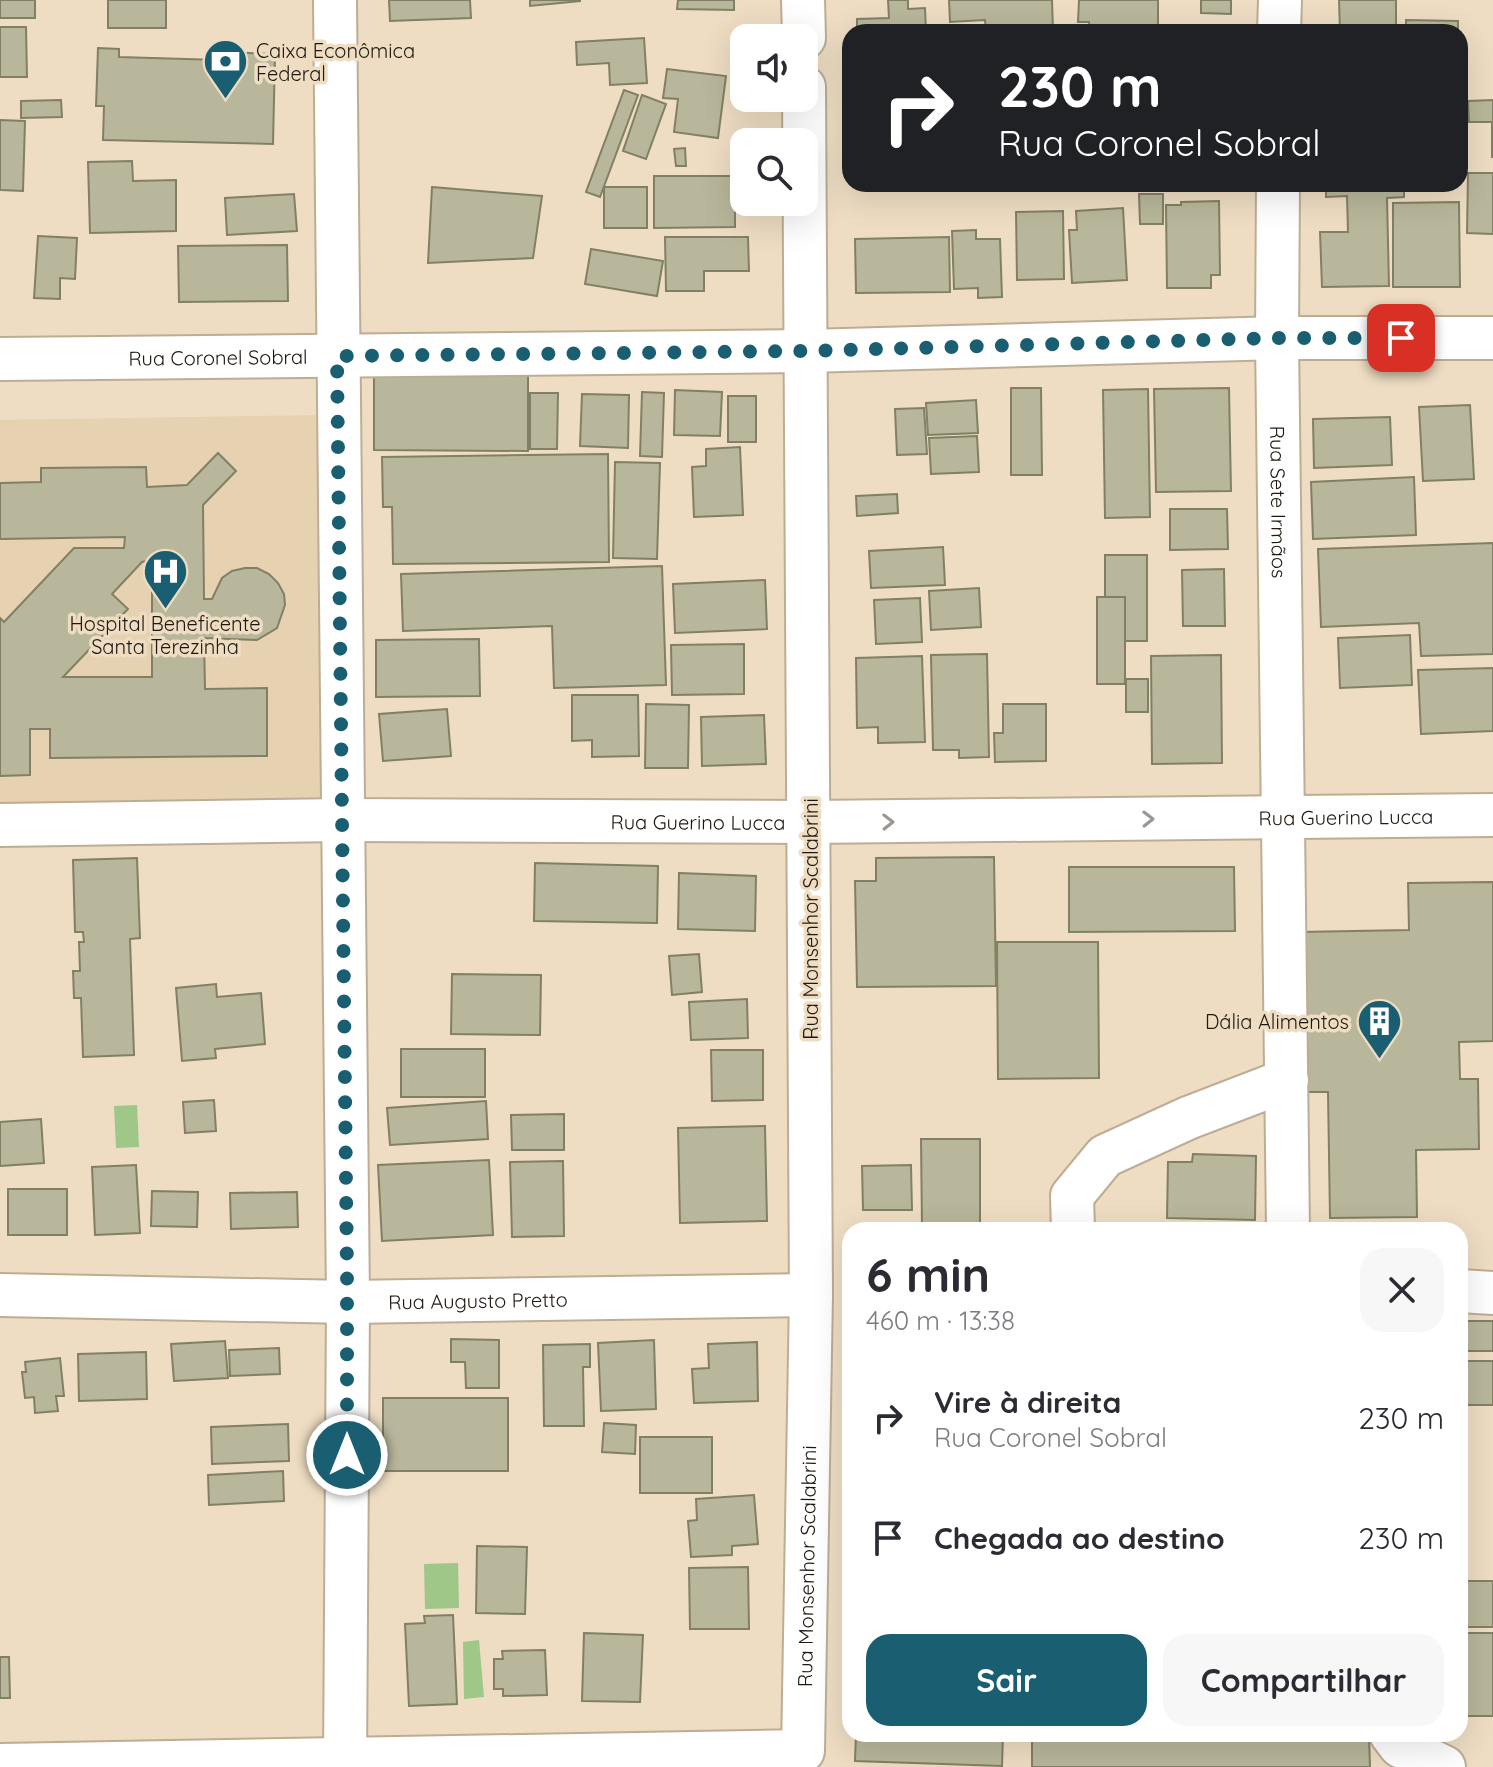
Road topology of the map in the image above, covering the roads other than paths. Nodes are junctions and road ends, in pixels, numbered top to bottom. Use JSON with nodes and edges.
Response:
{"nodes":[{"id":1,"x":335,"y":0,"type":"edge"},
{"id":2,"x":803,"y":0,"type":"edge"},
{"id":3,"x":1280,"y":0,"type":"edge"},
{"id":4,"x":804,"y":24,"type":"edge"},
{"id":5,"x":1279,"y":24,"type":"edge"},
{"id":6,"x":804,"y":112,"type":"edge"},
{"id":7,"x":1278,"y":192,"type":"edge"},
{"id":8,"x":1277,"y":338,"type":"junction"},
{"id":9,"x":1493,"y":338,"type":"edge"},
{"id":10,"x":806,"y":351,"type":"junction"},
{"id":11,"x":337,"y":356,"type":"junction"},
{"id":12,"x":0,"y":359,"type":"edge"},
{"id":13,"x":1493,"y":815,"type":"edge"},
{"id":14,"x":1282,"y":818,"type":"junction"},
{"id":15,"x":343,"y":820,"type":"junction"},
{"id":16,"x":810,"y":822,"type":"junction"},
{"id":17,"x":0,"y":825,"type":"edge"},
{"id":18,"x":1287,"y":1080,"type":"junction"},
{"id":19,"x":1073,"y":1222,"type":"edge"},
{"id":20,"x":1288,"y":1222,"type":"edge"},
{"id":21,"x":1468,"y":1291,"type":"edge"},
{"id":22,"x":1493,"y":1293,"type":"edge"},
{"id":23,"x":0,"y":1295,"type":"edge"},
{"id":24,"x":811,"y":1295,"type":"junction"},
{"id":25,"x":348,"y":1302,"type":"junction"},
{"id":26,"x":1397,"y":1742,"type":"edge"},
{"id":27,"x":344,"y":1764,"type":"edge"},
{"id":28,"x":0,"y":1765,"type":"edge"},
{"id":29,"x":1444,"y":1767,"type":"edge"}],
"edges":[{"from":1,"to":11,"type":"street"},
{"from":2,"to":4,"type":"street"},
{"from":3,"to":5,"type":"street"},
{"from":6,"to":10,"type":"street","name":"Rua Monsenhor Scalabrini"},
{"from":7,"to":8,"type":"street","name":"Rua Sete Irmãos"},
{"from":8,"to":9,"type":"street","name":"Rua Coronel Sobral"},
{"from":8,"to":10,"type":"street","name":"Rua Coronel Sobral"},
{"from":8,"to":14,"type":"street","name":"Rua Sete Irmãos"},
{"from":10,"to":11,"type":"street","name":"Rua Coronel Sobral"},
{"from":10,"to":16,"type":"street","name":"Rua Monsenhor Scalabrini"},
{"from":11,"to":12,"type":"street","name":"Rua Coronel Sobral"},
{"from":11,"to":15,"type":"street"},
{"from":13,"to":14,"type":"street","name":"Rua Guerino Lucca"},
{"from":16,"to":14,"type":"street","name":"Rua Guerino Lucca","one_way":true},
{"from":14,"to":18,"type":"street","name":"Rua Sete Irmãos"},
{"from":15,"to":16,"type":"street","name":"Rua Guerino Lucca"},
{"from":15,"to":17,"type":"street","name":"Rua Guerino Lucca"},
{"from":15,"to":25,"type":"street"},
{"from":16,"to":24,"type":"street","name":"Rua Monsenhor Scalabrini"},
{"from":18,"to":19,"type":"street"},
{"from":18,"to":20,"type":"street","name":"Rua Sete Irmãos"},
{"from":21,"to":22,"type":"street"},
{"from":23,"to":25,"type":"street","name":"Rua Augusto Pretto"},
{"from":24,"to":25,"type":"street","name":"Rua Augusto Pretto"},
{"from":24,"to":27,"type":"street","name":"Rua Monsenhor Scalabrini"},
{"from":25,"to":27,"type":"street"},
{"from":26,"to":29,"type":"street"},
{"from":27,"to":28,"type":"street"}]}
